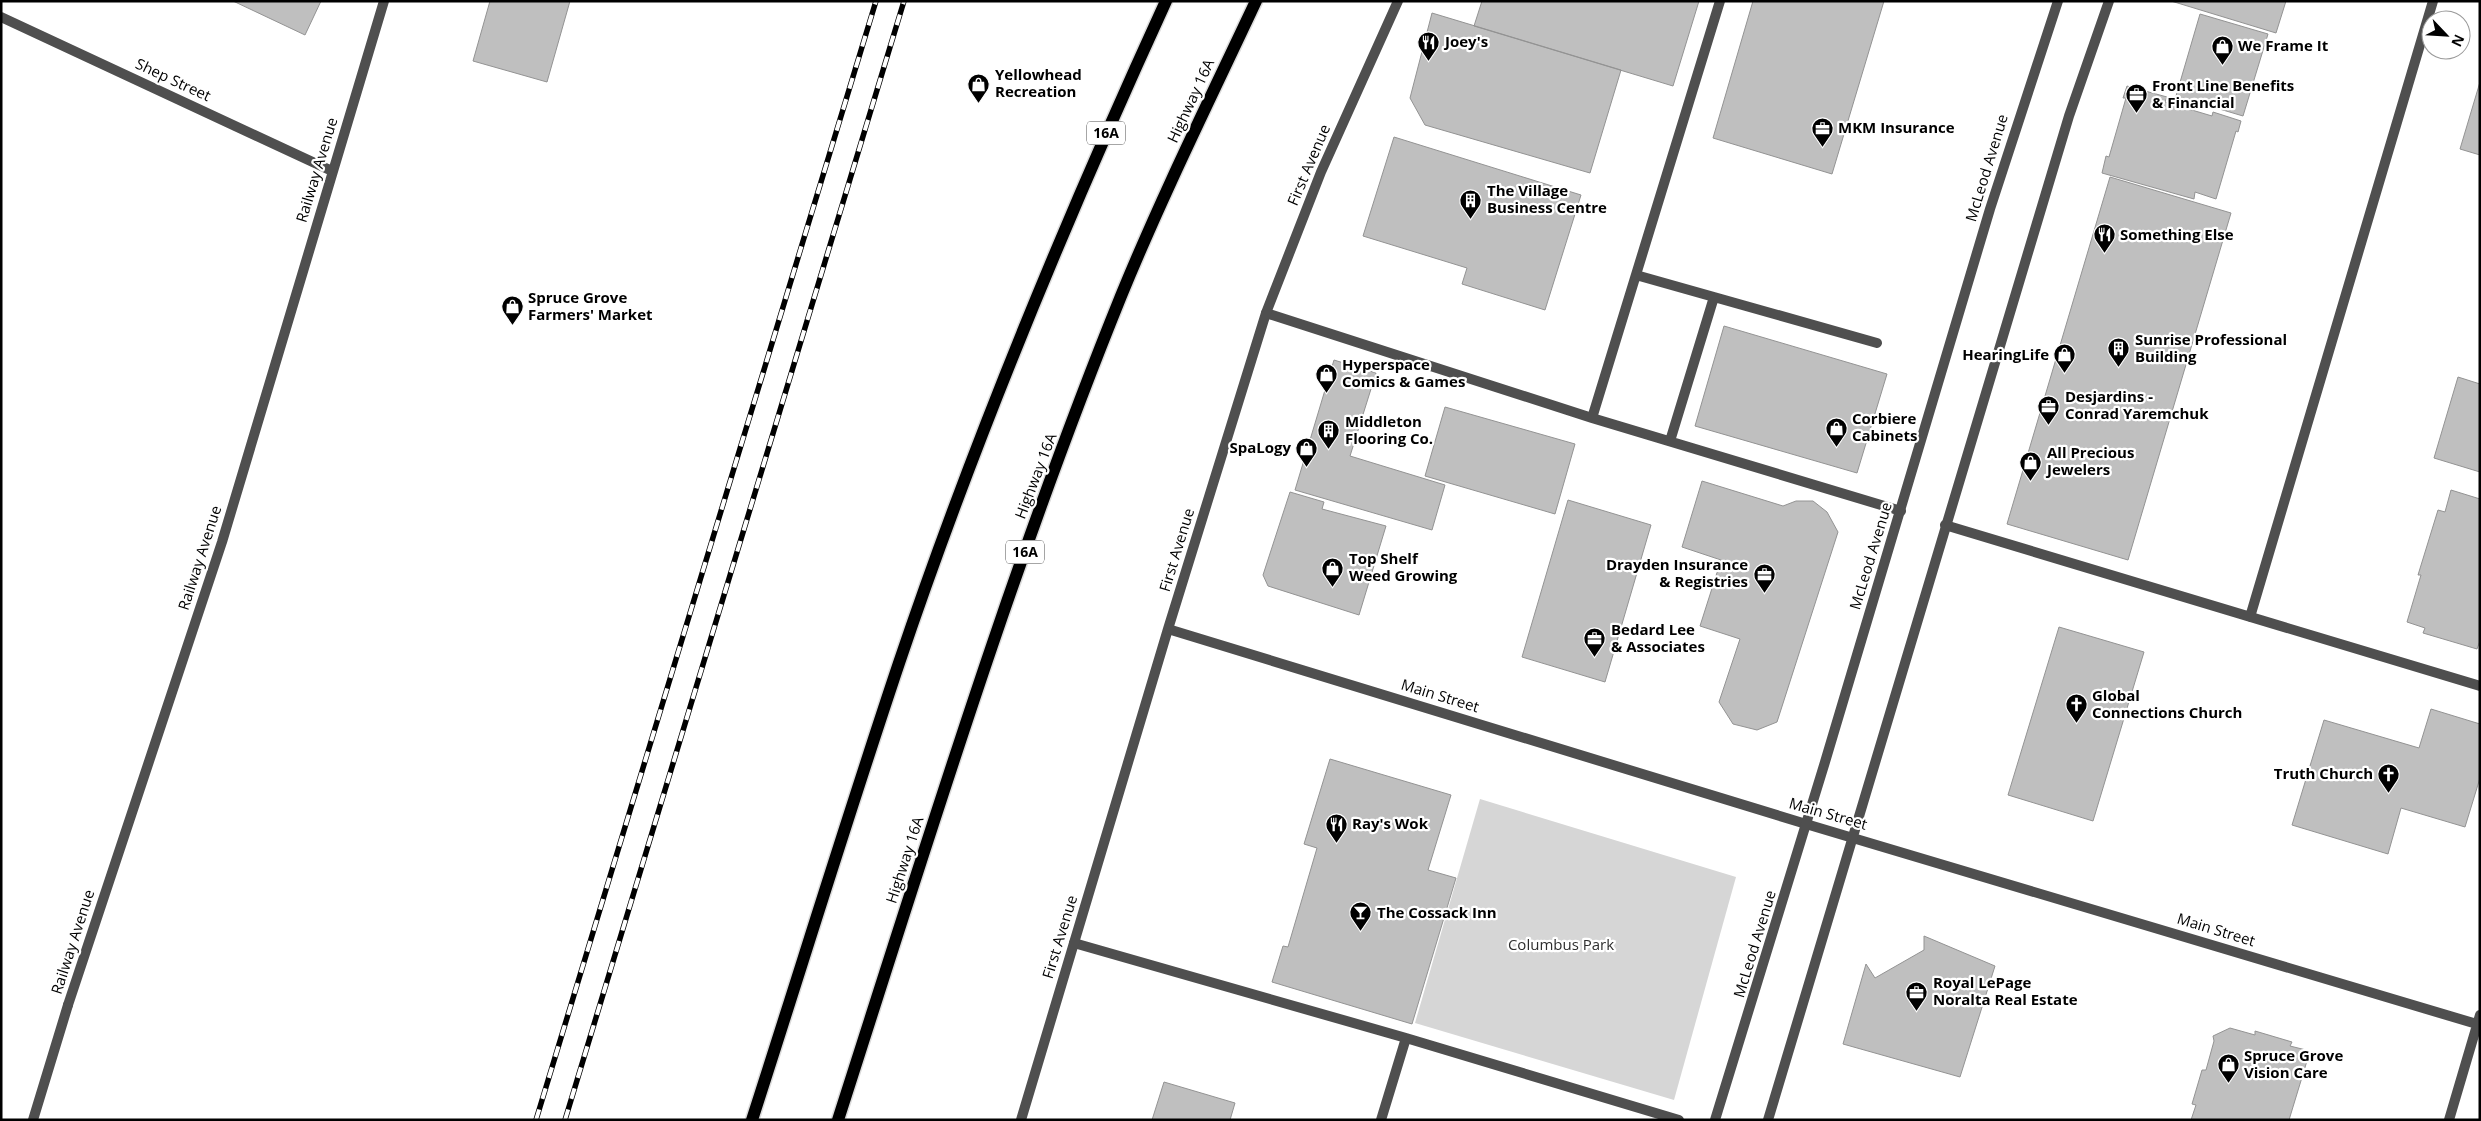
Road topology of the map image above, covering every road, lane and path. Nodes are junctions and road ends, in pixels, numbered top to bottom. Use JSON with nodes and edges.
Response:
{"nodes":[{"id":1,"x":384,"y":1,"type":"edge"},
{"id":2,"x":1166,"y":1,"type":"edge"},
{"id":3,"x":1256,"y":1,"type":"edge"},
{"id":4,"x":1398,"y":1,"type":"edge"},
{"id":5,"x":1720,"y":1,"type":"edge"},
{"id":6,"x":2058,"y":1,"type":"edge"},
{"id":7,"x":2109,"y":1,"type":"edge"},
{"id":8,"x":2433,"y":1,"type":"edge"},
{"id":9,"x":1,"y":17,"type":"edge"},
{"id":10,"x":332,"y":171,"type":"junction"},
{"id":11,"x":1636,"y":275,"type":"junction"},
{"id":12,"x":1714,"y":297,"type":"junction"},
{"id":13,"x":1266,"y":313,"type":"junction"},
{"id":14,"x":1877,"y":343,"type":"dead end"},
{"id":15,"x":1592,"y":418,"type":"junction"},
{"id":16,"x":1670,"y":441,"type":"junction"},
{"id":17,"x":1901,"y":511,"type":"junction"},
{"id":18,"x":1946,"y":525,"type":"junction"},
{"id":19,"x":2250,"y":617,"type":"junction"},
{"id":20,"x":1168,"y":629,"type":"junction"},
{"id":21,"x":2480,"y":686,"type":"edge"},
{"id":22,"x":1806,"y":824,"type":"junction"},
{"id":23,"x":1853,"y":837,"type":"junction"},
{"id":24,"x":1074,"y":943,"type":"junction"},
{"id":25,"x":2479,"y":1021,"type":"edge"},
{"id":26,"x":1406,"y":1038,"type":"junction"},
{"id":27,"x":33,"y":1120,"type":"edge"},
{"id":28,"x":752,"y":1120,"type":"edge"},
{"id":29,"x":838,"y":1120,"type":"edge"},
{"id":30,"x":1021,"y":1120,"type":"edge"},
{"id":31,"x":1382,"y":1120,"type":"edge"},
{"id":32,"x":1679,"y":1120,"type":"edge"},
{"id":33,"x":1715,"y":1120,"type":"edge"},
{"id":34,"x":1768,"y":1120,"type":"edge"},
{"id":35,"x":2449,"y":1120,"type":"edge"}],
"edges":[{"from":1,"to":10,"type":"street","name":"Railway Avenue"},
{"from":2,"to":28,"type":"main road","number":"16A"},
{"from":3,"to":29,"type":"main road","name":"Highway 16A","number":"16A"},
{"from":4,"to":13,"type":"street","name":"First Avenue"},
{"from":5,"to":11,"type":"street"},
{"from":6,"to":17,"type":"street","name":"McLeod Avenue"},
{"from":7,"to":18,"type":"street"},
{"from":8,"to":19,"type":"street"},
{"from":9,"to":10,"type":"street","name":"Shep Street"},
{"from":10,"to":27,"type":"street","name":"Railway Avenue"},
{"from":11,"to":12,"type":"street"},
{"from":11,"to":15,"type":"street"},
{"from":12,"to":14,"type":"street"},
{"from":12,"to":16,"type":"street"},
{"from":13,"to":15,"type":"street"},
{"from":13,"to":20,"type":"street","name":"First Avenue"},
{"from":15,"to":16,"type":"street"},
{"from":16,"to":17,"type":"street"},
{"from":17,"to":22,"type":"street","name":"McLeod Avenue"},
{"from":18,"to":19,"type":"street"},
{"from":18,"to":23,"type":"street"},
{"from":19,"to":21,"type":"street"},
{"from":20,"to":22,"type":"street","name":"Main Street"},
{"from":20,"to":24,"type":"street","name":"First Avenue"},
{"from":22,"to":23,"type":"street","name":"Main Street"},
{"from":22,"to":33,"type":"street","name":"McLeod Avenue"},
{"from":23,"to":25,"type":"street","name":"Main Street"},
{"from":23,"to":34,"type":"street"},
{"from":24,"to":26,"type":"street"},
{"from":24,"to":30,"type":"street","name":"First Avenue"},
{"from":25,"to":35,"type":"street"},
{"from":26,"to":31,"type":"street"},
{"from":26,"to":32,"type":"street"}]}
